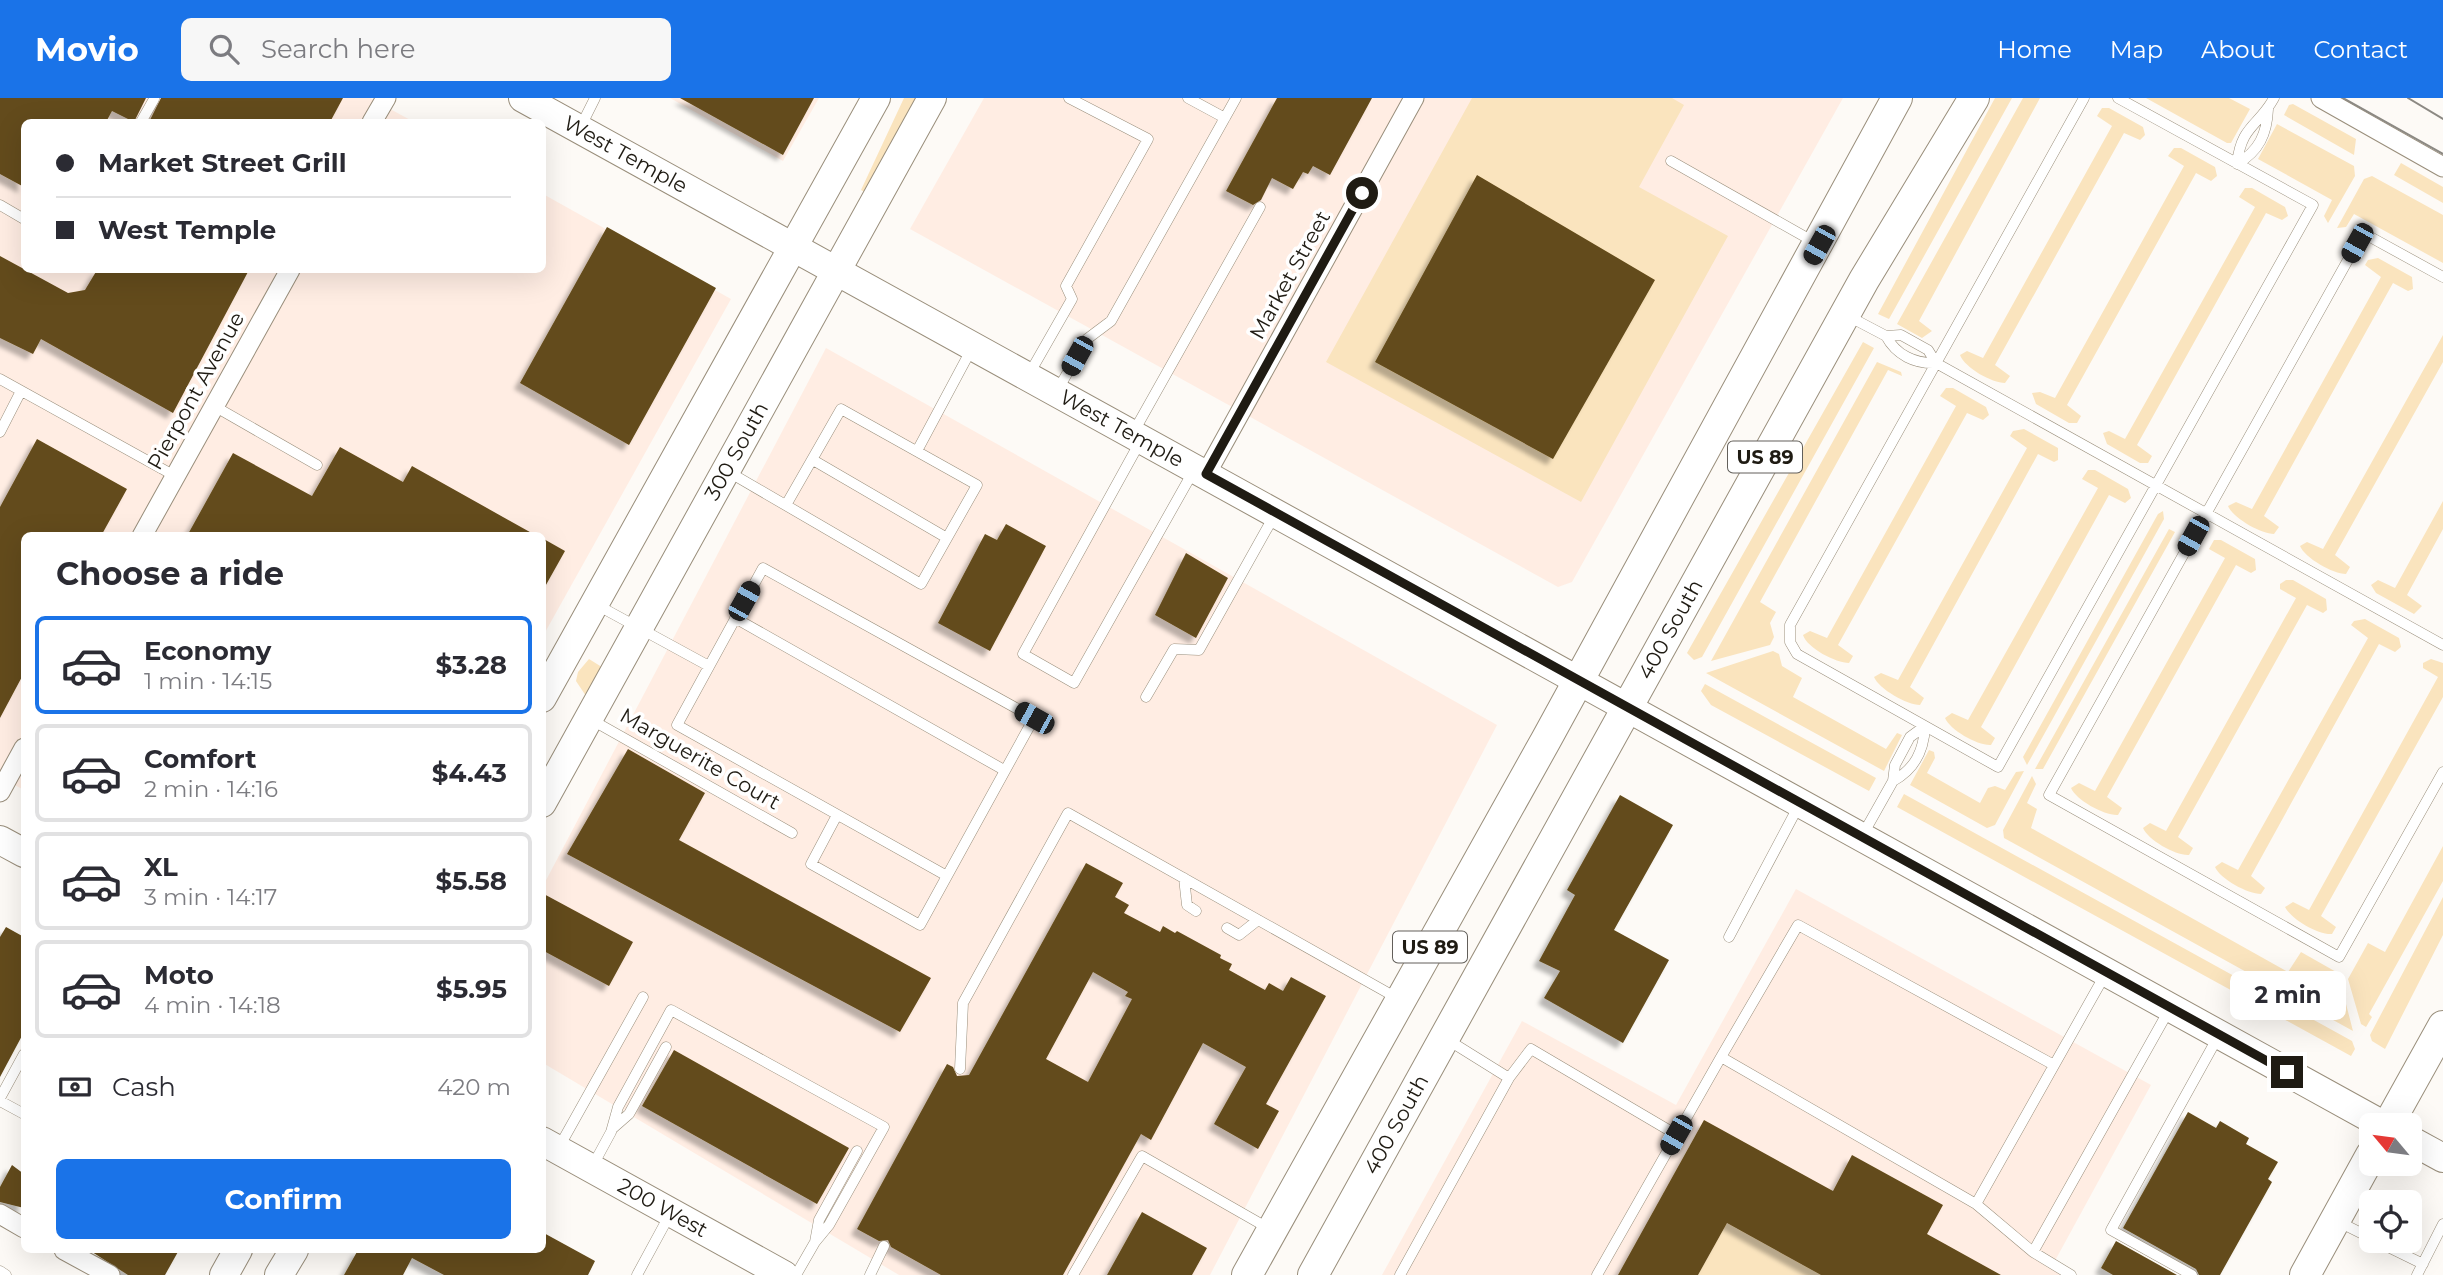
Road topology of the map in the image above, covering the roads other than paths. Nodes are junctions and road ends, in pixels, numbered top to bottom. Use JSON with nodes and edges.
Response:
{"nodes":[{"id":1,"x":386,"y":98,"type":"edge"},
{"id":2,"x":523,"y":98,"type":"edge"},
{"id":3,"x":595,"y":98,"type":"edge"},
{"id":4,"x":876,"y":98,"type":"edge"},
{"id":5,"x":932,"y":98,"type":"edge"},
{"id":6,"x":1069,"y":98,"type":"edge"},
{"id":7,"x":1188,"y":98,"type":"edge"},
{"id":8,"x":1236,"y":98,"type":"edge"},
{"id":9,"x":1414,"y":98,"type":"edge"},
{"id":10,"x":1897,"y":98,"type":"edge"},
{"id":11,"x":1974,"y":98,"type":"edge"},
{"id":12,"x":2084,"y":98,"type":"edge"},
{"id":13,"x":2118,"y":98,"type":"edge"},
{"id":14,"x":2274,"y":98,"type":"edge"},
{"id":15,"x":2321,"y":98,"type":"edge"},
{"id":16,"x":154,"y":99,"type":"edge"},
{"id":17,"x":2268,"y":109,"type":"junction"},
{"id":18,"x":1225,"y":118,"type":"junction"},
{"id":19,"x":143,"y":119,"type":"edge"},
{"id":20,"x":374,"y":119,"type":"edge"},
{"id":21,"x":579,"y":129,"type":"junction"},
{"id":22,"x":1671,"y":161,"type":"dead end"},
{"id":23,"x":2237,"y":164,"type":"junction"},
{"id":24,"x":2443,"y":167,"type":"edge"},
{"id":25,"x":0,"y":205,"type":"edge"},
{"id":26,"x":1260,"y":207,"type":"dead end"},
{"id":27,"x":21,"y":217,"type":"edge"},
{"id":28,"x":1819,"y":245,"type":"junction"},
{"id":29,"x":794,"y":246,"type":"junction"},
{"id":30,"x":837,"y":270,"type":"junction"},
{"id":31,"x":288,"y":273,"type":"edge"},
{"id":32,"x":2443,"y":277,"type":"edge"},
{"id":33,"x":1845,"y":314,"type":"junction"},
{"id":34,"x":1886,"y":336,"type":"junction"},
{"id":35,"x":974,"y":346,"type":"junction"},
{"id":36,"x":1936,"y":363,"type":"junction"},
{"id":37,"x":1028,"y":376,"type":"junction"},
{"id":38,"x":0,"y":379,"type":"edge"},
{"id":39,"x":21,"y":391,"type":"junction"},
{"id":40,"x":1057,"y":392,"type":"junction"},
{"id":41,"x":214,"y":406,"type":"junction"},
{"id":42,"x":0,"y":432,"type":"edge"},
{"id":43,"x":1137,"y":436,"type":"junction"},
{"id":44,"x":917,"y":451,"type":"junction"},
{"id":45,"x":813,"y":460,"type":"junction"},
{"id":46,"x":317,"y":464,"type":"dead end"},
{"id":47,"x":726,"y":471,"type":"junction"},
{"id":48,"x":1201,"y":471,"type":"junction"},
{"id":49,"x":175,"y":476,"type":"junction"},
{"id":50,"x":2156,"y":486,"type":"junction"},
{"id":51,"x":786,"y":505,"type":"junction"},
{"id":52,"x":1276,"y":513,"type":"junction"},
{"id":53,"x":2206,"y":513,"type":"junction"},
{"id":54,"x":144,"y":532,"type":"edge"},
{"id":55,"x":947,"y":538,"type":"junction"},
{"id":56,"x":594,"y":604,"type":"junction"},
{"id":57,"x":735,"y":618,"type":"junction"},
{"id":58,"x":640,"y":628,"type":"junction"},
{"id":59,"x":2443,"y":645,"type":"edge"},
{"id":60,"x":707,"y":665,"type":"junction"},
{"id":61,"x":1578,"y":680,"type":"junction"},
{"id":62,"x":546,"y":691,"type":"edge"},
{"id":63,"x":1146,"y":697,"type":"dead end"},
{"id":64,"x":1627,"y":707,"type":"junction"},
{"id":65,"x":590,"y":718,"type":"junction"},
{"id":66,"x":1925,"y":726,"type":"junction"},
{"id":67,"x":21,"y":754,"type":"edge"},
{"id":68,"x":1004,"y":770,"type":"junction"},
{"id":69,"x":2443,"y":772,"type":"edge"},
{"id":70,"x":1893,"y":781,"type":"junction"},
{"id":71,"x":0,"y":792,"type":"edge"},
{"id":72,"x":546,"y":796,"type":"edge"},
{"id":73,"x":1800,"y":803,"type":"junction"},
{"id":74,"x":837,"y":815,"type":"junction"},
{"id":75,"x":792,"y":833,"type":"dead end"},
{"id":76,"x":1862,"y":837,"type":"junction"},
{"id":77,"x":0,"y":840,"type":"edge"},
{"id":78,"x":21,"y":851,"type":"edge"},
{"id":79,"x":947,"y":876,"type":"junction"},
{"id":80,"x":1184,"y":878,"type":"junction"},
{"id":81,"x":1196,"y":911,"type":"dead end"},
{"id":82,"x":1258,"y":920,"type":"junction"},
{"id":83,"x":1227,"y":928,"type":"dead end"},
{"id":84,"x":1729,"y":937,"type":"dead end"},
{"id":85,"x":2106,"y":972,"type":"junction"},
{"id":86,"x":643,"y":997,"type":"dead end"},
{"id":87,"x":1401,"y":1000,"type":"junction"},
{"id":88,"x":2170,"y":1007,"type":"junction"},
{"id":89,"x":2443,"y":1026,"type":"edge"},
{"id":90,"x":2220,"y":1035,"type":"junction"},
{"id":91,"x":1444,"y":1038,"type":"junction"},
{"id":92,"x":666,"y":1047,"type":"dead end"},
{"id":93,"x":1721,"y":1057,"type":"junction"},
{"id":94,"x":21,"y":1060,"type":"edge"},
{"id":95,"x":2054,"y":1065,"type":"junction"},
{"id":96,"x":960,"y":1069,"type":"dead end"},
{"id":97,"x":1509,"y":1078,"type":"junction"},
{"id":98,"x":0,"y":1100,"type":"edge"},
{"id":99,"x":21,"y":1112,"type":"edge"},
{"id":100,"x":2364,"y":1113,"type":"edge"},
{"id":101,"x":2393,"y":1113,"type":"edge"},
{"id":102,"x":613,"y":1128,"type":"junction"},
{"id":103,"x":1676,"y":1135,"type":"junction"},
{"id":104,"x":550,"y":1145,"type":"edge"},
{"id":105,"x":2422,"y":1147,"type":"edge"},
{"id":106,"x":856,"y":1152,"type":"dead end"},
{"id":107,"x":2443,"y":1158,"type":"edge"},
{"id":108,"x":591,"y":1168,"type":"junction"},
{"id":109,"x":2360,"y":1176,"type":"edge"},
{"id":110,"x":1976,"y":1204,"type":"junction"},
{"id":111,"x":671,"y":1212,"type":"junction"},
{"id":112,"x":0,"y":1214,"type":"edge"},
{"id":113,"x":2336,"y":1220,"type":"junction"},
{"id":114,"x":2443,"y":1224,"type":"edge"},
{"id":115,"x":21,"y":1226,"type":"edge"},
{"id":116,"x":1272,"y":1230,"type":"junction"},
{"id":117,"x":2359,"y":1232,"type":"edge"},
{"id":118,"x":815,"y":1242,"type":"junction"},
{"id":119,"x":884,"y":1245,"type":"dead end"},
{"id":120,"x":2033,"y":1252,"type":"junction"},
{"id":121,"x":70,"y":1253,"type":"edge"},
{"id":122,"x":236,"y":1253,"type":"edge"},
{"id":123,"x":292,"y":1253,"type":"edge"},
{"id":124,"x":2401,"y":1253,"type":"edge"},
{"id":125,"x":2423,"y":1264,"type":"junction"},
{"id":126,"x":0,"y":1272,"type":"edge"},
{"id":127,"x":6,"y":1275,"type":"edge"},
{"id":128,"x":110,"y":1275,"type":"edge"},
{"id":129,"x":224,"y":1275,"type":"edge"},
{"id":130,"x":279,"y":1275,"type":"edge"},
{"id":131,"x":637,"y":1275,"type":"edge"},
{"id":132,"x":784,"y":1275,"type":"edge"},
{"id":133,"x":796,"y":1275,"type":"edge"},
{"id":134,"x":870,"y":1275,"type":"edge"},
{"id":135,"x":1073,"y":1275,"type":"edge"},
{"id":136,"x":1247,"y":1275,"type":"edge"},
{"id":137,"x":1313,"y":1275,"type":"edge"},
{"id":138,"x":1400,"y":1275,"type":"edge"},
{"id":139,"x":1597,"y":1275,"type":"edge"},
{"id":140,"x":2071,"y":1275,"type":"edge"},
{"id":141,"x":2192,"y":1275,"type":"edge"},
{"id":142,"x":2305,"y":1275,"type":"edge"},
{"id":143,"x":2417,"y":1275,"type":"edge"}],
"edges":[{"from":1,"to":20,"type":"street"},
{"from":2,"to":21,"type":"main road","name":"West Temple"},
{"from":3,"to":21,"type":"lane"},
{"from":4,"to":29,"type":"main road"},
{"from":5,"to":30,"type":"main road","name":"300 South"},
{"from":6,"to":37,"type":"lane"},
{"from":7,"to":18,"type":"lane"},
{"from":8,"to":18,"type":"lane"},
{"from":9,"to":48,"type":"street","name":"Market Street"},
{"from":10,"to":28,"type":"main road","number":"US 89"},
{"from":11,"to":33,"type":"main road","name":"400 South","number":"US 89"},
{"from":12,"to":36,"type":"lane"},
{"from":13,"to":23,"type":"lane"},
{"from":14,"to":17,"type":"lane"},
{"from":15,"to":24,"type":"street"},
{"from":16,"to":19,"type":"lane"},
{"from":17,"to":23,"type":"lane"},
{"from":17,"to":23,"type":"lane"},
{"from":18,"to":40,"type":"lane"},
{"from":21,"to":29,"type":"main road","name":"West Temple"},
{"from":22,"to":28,"type":"lane"},
{"from":23,"to":50,"type":"lane"},
{"from":25,"to":27,"type":"lane"},
{"from":26,"to":43,"type":"lane"},
{"from":28,"to":61,"type":"main road","number":"US 89"},
{"from":29,"to":30,"type":"main road","name":"West Temple"},
{"from":29,"to":56,"type":"main road"},
{"from":30,"to":35,"type":"main road","name":"West Temple"},
{"from":30,"to":47,"type":"main road","name":"300 South"},
{"from":31,"to":41,"type":"street","name":"Pierpont Avenue"},
{"from":32,"to":53,"type":"lane"},
{"from":33,"to":34,"type":"lane"},
{"from":33,"to":64,"type":"main road","name":"400 South","number":"US 89"},
{"from":34,"to":36,"type":"lane"},
{"from":34,"to":36,"type":"lane"},
{"from":35,"to":37,"type":"main road","name":"West Temple"},
{"from":35,"to":44,"type":"lane"},
{"from":36,"to":50,"type":"lane"},
{"from":36,"to":66,"type":"lane"},
{"from":37,"to":40,"type":"main road","name":"West Temple"},
{"from":38,"to":39,"type":"lane"},
{"from":39,"to":42,"type":"lane"},
{"from":39,"to":49,"type":"lane"},
{"from":40,"to":43,"type":"main road","name":"West Temple"},
{"from":41,"to":46,"type":"lane"},
{"from":41,"to":49,"type":"street","name":"Pierpont Avenue"},
{"from":43,"to":48,"type":"main road","name":"West Temple"},
{"from":43,"to":48,"type":"lane"},
{"from":44,"to":45,"type":"lane"},
{"from":44,"to":55,"type":"lane"},
{"from":45,"to":51,"type":"lane"},
{"from":45,"to":55,"type":"lane"},
{"from":47,"to":51,"type":"lane"},
{"from":47,"to":58,"type":"main road","name":"300 South"},
{"from":48,"to":52,"type":"main road","name":"West Temple"},
{"from":49,"to":54,"type":"street","name":"Pierpont Avenue"},
{"from":50,"to":53,"type":"lane"},
{"from":50,"to":66,"type":"lane"},
{"from":51,"to":55,"type":"lane"},
{"from":52,"to":61,"type":"main road","name":"West Temple"},
{"from":52,"to":63,"type":"lane"},
{"from":53,"to":59,"type":"lane"},
{"from":53,"to":69,"type":"lane"},
{"from":56,"to":58,"type":"lane"},
{"from":56,"to":62,"type":"main road"},
{"from":57,"to":60,"type":"lane"},
{"from":57,"to":68,"type":"lane"},
{"from":57,"to":68,"type":"lane"},
{"from":58,"to":60,"type":"lane"},
{"from":58,"to":65,"type":"main road","name":"300 South"},
{"from":60,"to":74,"type":"lane"},
{"from":61,"to":64,"type":"main road","name":"West Temple"},
{"from":61,"to":87,"type":"main road","number":"US 89"},
{"from":64,"to":73,"type":"main road","name":"West Temple"},
{"from":64,"to":91,"type":"main road","name":"400 South","number":"US 89"},
{"from":65,"to":72,"type":"main road","name":"300 South"},
{"from":65,"to":75,"type":"lane","name":"Marguerite Court"},
{"from":66,"to":70,"type":"lane"},
{"from":66,"to":70,"type":"lane"},
{"from":67,"to":71,"type":"street"},
{"from":68,"to":79,"type":"lane"},
{"from":70,"to":76,"type":"lane"},
{"from":73,"to":76,"type":"main road","name":"West Temple"},
{"from":73,"to":84,"type":"lane"},
{"from":74,"to":79,"type":"lane"},
{"from":74,"to":79,"type":"lane"},
{"from":76,"to":85,"type":"main road","name":"West Temple"},
{"from":77,"to":78,"type":"main road"},
{"from":80,"to":81,"type":"lane"},
{"from":80,"to":82,"type":"lane"},
{"from":80,"to":96,"type":"lane"},
{"from":82,"to":83,"type":"lane"},
{"from":82,"to":87,"type":"lane"},
{"from":85,"to":88,"type":"main road","name":"West Temple"},
{"from":85,"to":95,"type":"lane"},
{"from":86,"to":104,"type":"lane"},
{"from":87,"to":116,"type":"main road","number":"US 89"},
{"from":88,"to":90,"type":"main road","name":"West Temple"},
{"from":88,"to":120,"type":"lane"},
{"from":89,"to":101,"type":"main road"},
{"from":90,"to":100,"type":"main road","name":"West Temple"},
{"from":90,"to":141,"type":"lane"},
{"from":91,"to":97,"type":"lane"},
{"from":91,"to":137,"type":"main road","name":"400 South","number":"US 89"},
{"from":92,"to":102,"type":"lane"},
{"from":93,"to":95,"type":"lane"},
{"from":93,"to":103,"type":"lane"},
{"from":93,"to":110,"type":"lane"},
{"from":94,"to":98,"type":"lane"},
{"from":95,"to":110,"type":"lane"},
{"from":97,"to":103,"type":"lane"},
{"from":97,"to":138,"type":"lane"},
{"from":98,"to":99,"type":"lane"},
{"from":102,"to":108,"type":"lane"},
{"from":102,"to":118,"type":"lane"},
{"from":103,"to":139,"type":"lane"},
{"from":104,"to":108,"type":"main road","name":"200 West"},
{"from":105,"to":107,"type":"main road"},
{"from":106,"to":118,"type":"lane"},
{"from":108,"to":111,"type":"main road","name":"200 West"},
{"from":109,"to":113,"type":"main road"},
{"from":110,"to":120,"type":"lane"},
{"from":111,"to":131,"type":"lane"},
{"from":111,"to":132,"type":"main road","name":"200 West"},
{"from":112,"to":115,"type":"street"},
{"from":113,"to":117,"type":"lane"},
{"from":113,"to":142,"type":"main road"},
{"from":114,"to":125,"type":"lane"},
{"from":116,"to":135,"type":"lane"},
{"from":116,"to":136,"type":"main road","number":"US 89"},
{"from":118,"to":133,"type":"lane"},
{"from":119,"to":134,"type":"lane"},
{"from":120,"to":140,"type":"lane"},
{"from":121,"to":128,"type":"street"},
{"from":122,"to":129,"type":"main road"},
{"from":123,"to":130,"type":"main road"},
{"from":124,"to":125,"type":"lane"},
{"from":125,"to":143,"type":"lane"},
{"from":126,"to":127,"type":"lane"}]}
